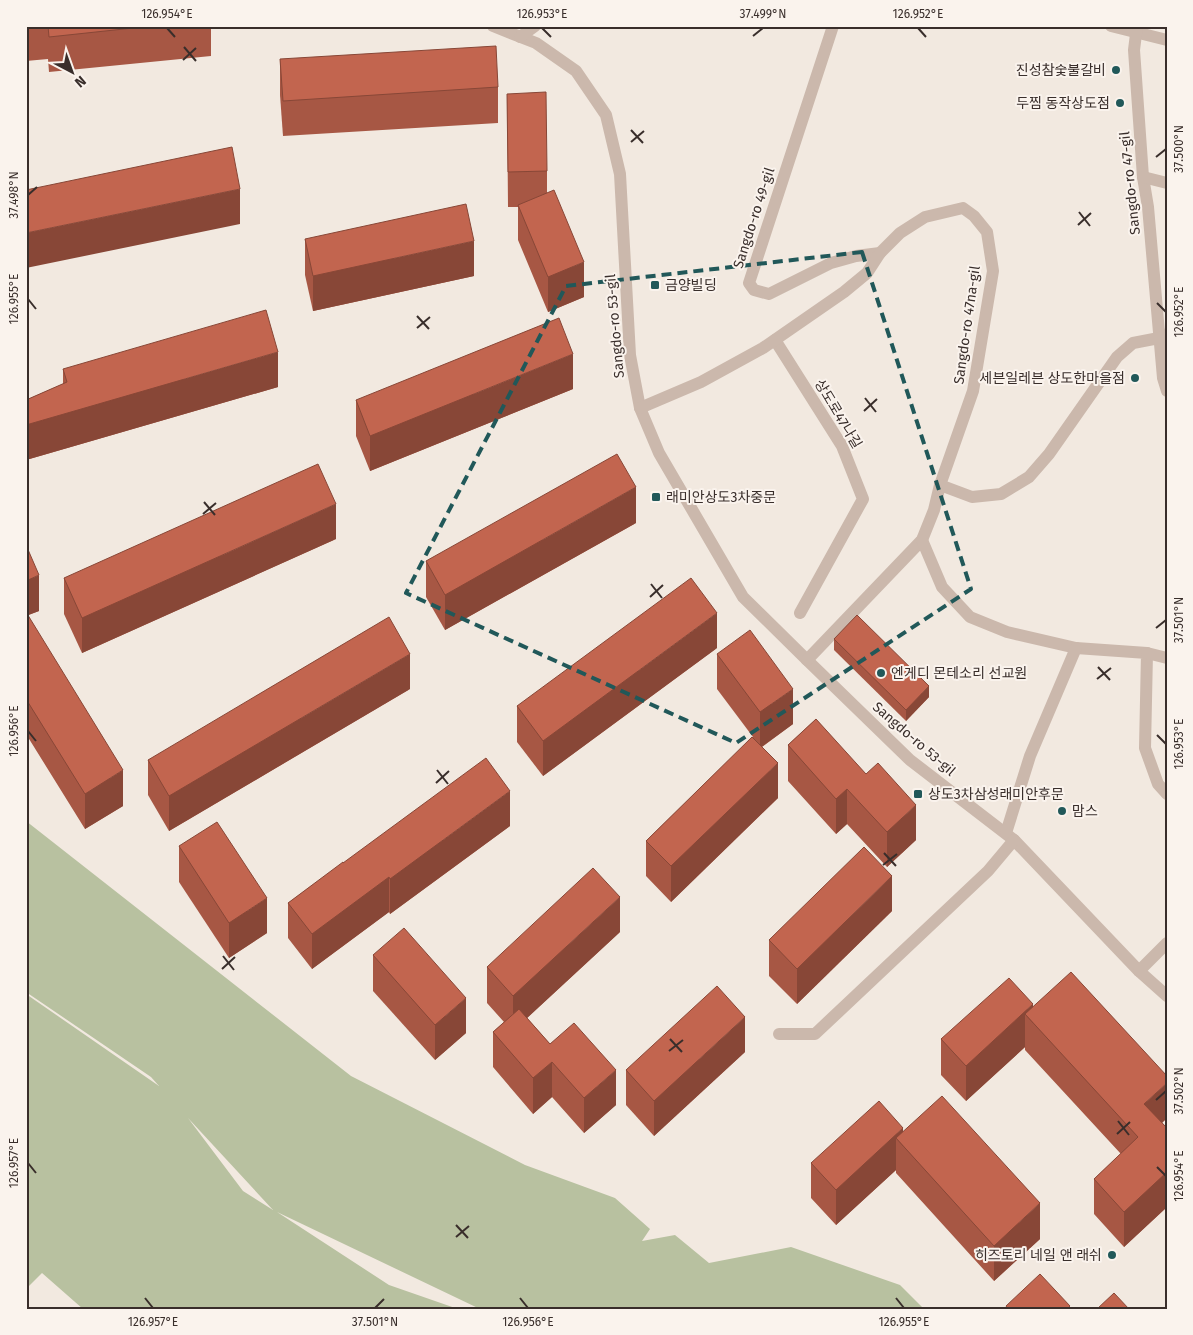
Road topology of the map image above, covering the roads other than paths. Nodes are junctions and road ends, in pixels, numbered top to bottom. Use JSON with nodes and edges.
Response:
{"nodes":[{"id":1,"x":493,"y":26,"type":"edge"},
{"id":2,"x":535,"y":26,"type":"edge"},
{"id":3,"x":833,"y":26,"type":"edge"},
{"id":4,"x":1111,"y":26,"type":"edge"},
{"id":5,"x":1136,"y":29,"type":"edge"},
{"id":6,"x":520,"y":37,"type":"junction"},
{"id":7,"x":1167,"y":40,"type":"edge"},
{"id":8,"x":1142,"y":177,"type":"junction"},
{"id":9,"x":1167,"y":183,"type":"edge"},
{"id":10,"x":880,"y":253,"type":"junction"},
{"id":11,"x":1163,"y":336,"type":"edge"},
{"id":12,"x":774,"y":340,"type":"junction"},
{"id":13,"x":1167,"y":391,"type":"edge"},
{"id":14,"x":640,"y":408,"type":"junction"},
{"id":15,"x":940,"y":485,"type":"junction"},
{"id":16,"x":922,"y":540,"type":"junction"},
{"id":17,"x":800,"y":613,"type":"dead end"},
{"id":18,"x":1076,"y":648,"type":"junction"},
{"id":19,"x":1146,"y":654,"type":"junction"},
{"id":20,"x":1167,"y":658,"type":"edge"},
{"id":21,"x":807,"y":660,"type":"junction"},
{"id":22,"x":1167,"y":794,"type":"edge"},
{"id":23,"x":1010,"y":837,"type":"junction"},
{"id":24,"x":1167,"y":943,"type":"edge"},
{"id":25,"x":1139,"y":971,"type":"junction"},
{"id":26,"x":1167,"y":996,"type":"edge"},
{"id":27,"x":779,"y":1034,"type":"dead end"}],
"edges":[{"from":1,"to":6,"type":"street","name":"Sangdo-ro 53-gil"},
{"from":2,"to":6,"type":"street"},
{"from":3,"to":10,"type":"street","name":"Sangdo-ro 49-gil"},
{"from":4,"to":5,"type":"street"},
{"from":5,"to":7,"type":"street"},
{"from":5,"to":8,"type":"street","name":"Sangdo-ro 47-gil"},
{"from":6,"to":14,"type":"street","name":"Sangdo-ro 53-gil"},
{"from":8,"to":9,"type":"street"},
{"from":8,"to":11,"type":"street","name":"Sangdo-ro 47-gil"},
{"from":10,"to":12,"type":"street","name":"Sangdo-ro 47na-gil"},
{"from":10,"to":15,"type":"street","name":"Sangdo-ro 47na-gil"},
{"from":11,"to":13,"type":"street","name":"Sangdo-ro 47-gil"},
{"from":11,"to":15,"type":"street"},
{"from":12,"to":14,"type":"street","name":"Sangdo-ro 47na-gil"},
{"from":12,"to":17,"type":"street","name":"상도로47나길"},
{"from":14,"to":21,"type":"street","name":"Sangdo-ro 53-gil"},
{"from":15,"to":16,"type":"street"},
{"from":16,"to":18,"type":"street"},
{"from":16,"to":21,"type":"street"},
{"from":18,"to":19,"type":"street"},
{"from":18,"to":23,"type":"street"},
{"from":19,"to":20,"type":"street"},
{"from":19,"to":22,"type":"street"},
{"from":21,"to":23,"type":"street","name":"Sangdo-ro 53-gil"},
{"from":23,"to":25,"type":"street","name":"Sangdo-ro 53-gil"},
{"from":23,"to":27,"type":"street"},
{"from":24,"to":25,"type":"street"},
{"from":25,"to":26,"type":"street","name":"Sangdo-ro 53-gil"}]}
